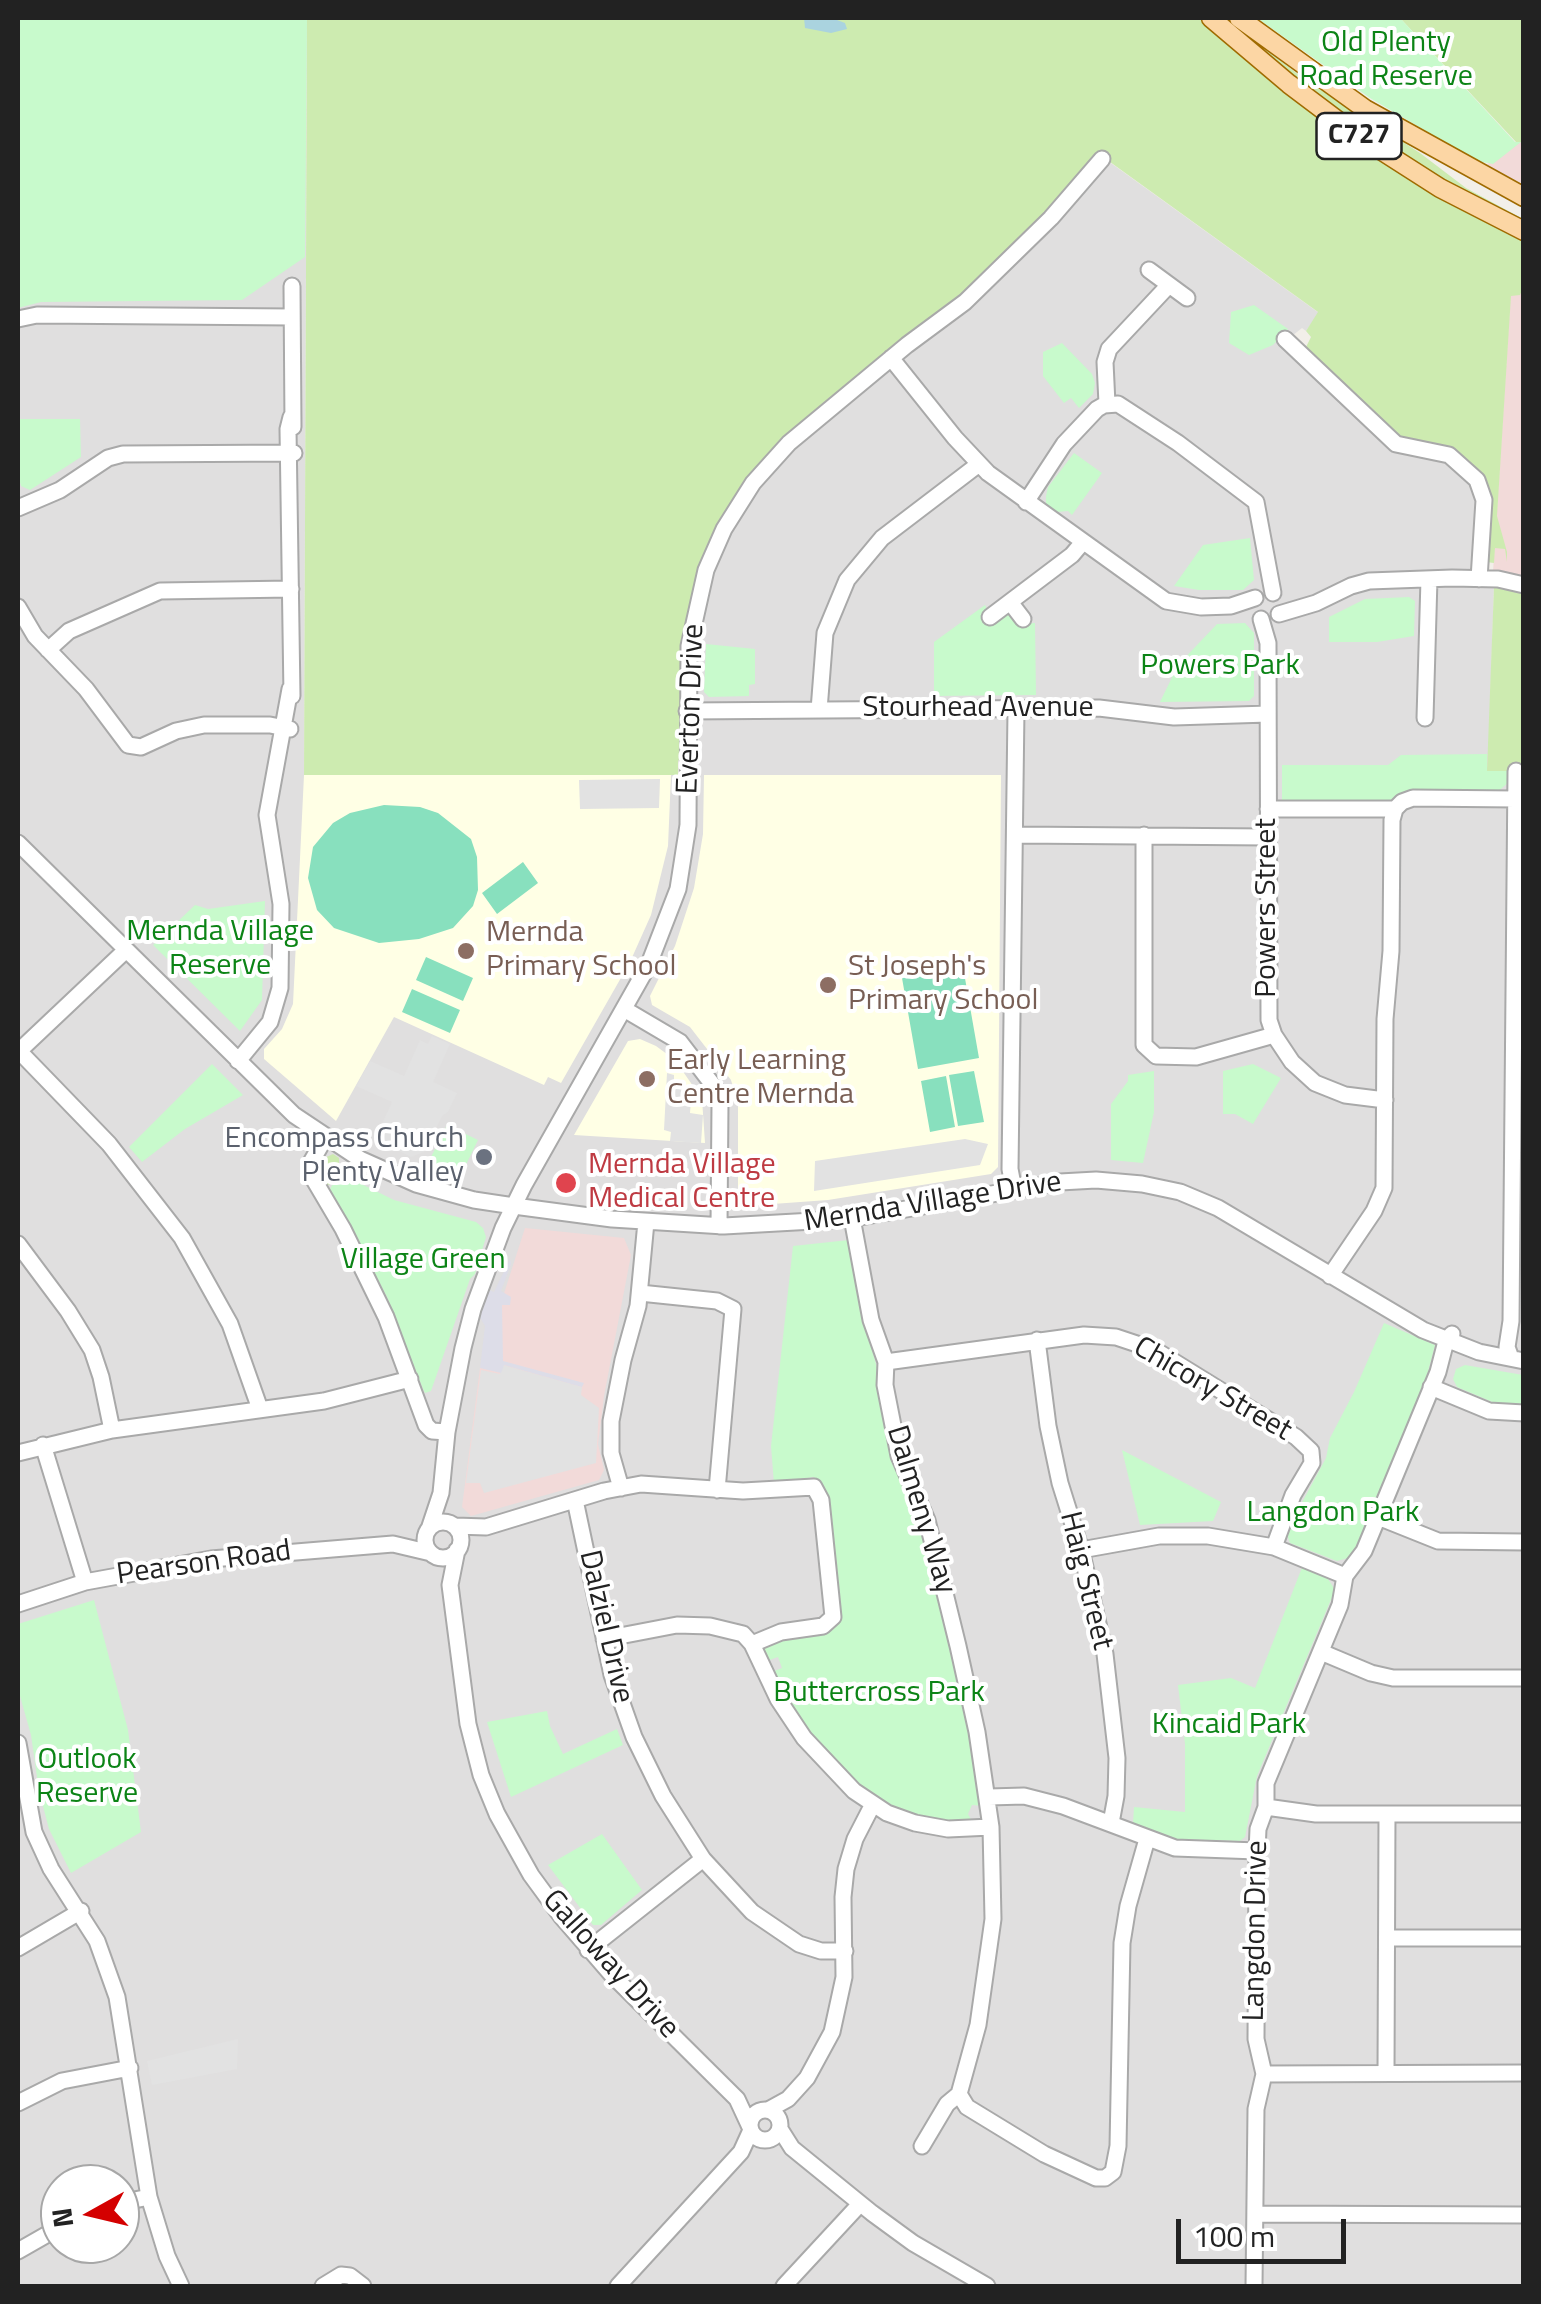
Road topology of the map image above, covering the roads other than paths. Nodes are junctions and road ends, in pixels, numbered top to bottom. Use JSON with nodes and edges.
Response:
{"nodes":[{"id":1,"x":1210,"y":18,"type":"edge"},
{"id":2,"x":1240,"y":18,"type":"edge"},
{"id":3,"x":1102,"y":159,"type":"dead end"},
{"id":4,"x":1524,"y":197,"type":"edge"},
{"id":5,"x":1524,"y":232,"type":"edge"},
{"id":6,"x":1149,"y":270,"type":"dead end"},
{"id":7,"x":292,"y":286,"type":"dead end"},
{"id":8,"x":1169,"y":286,"type":"junction"},
{"id":9,"x":1187,"y":298,"type":"dead end"},
{"id":10,"x":292,"y":316,"type":"junction"},
{"id":11,"x":18,"y":319,"type":"edge"},
{"id":12,"x":1295,"y":340,"type":"dead end"},
{"id":13,"x":891,"y":358,"type":"junction"},
{"id":14,"x":1112,"y":404,"type":"junction"},
{"id":15,"x":291,"y":454,"type":"junction"},
{"id":16,"x":979,"y":464,"type":"junction"},
{"id":17,"x":1026,"y":502,"type":"junction"},
{"id":18,"x":18,"y":508,"type":"edge"},
{"id":19,"x":1083,"y":542,"type":"junction"},
{"id":20,"x":1428,"y":579,"type":"junction"},
{"id":21,"x":1479,"y":579,"type":"junction"},
{"id":22,"x":1524,"y":585,"type":"edge"},
{"id":23,"x":291,"y":589,"type":"junction"},
{"id":24,"x":1010,"y":602,"type":"junction"},
{"id":25,"x":1267,"y":606,"type":"junction"},
{"id":26,"x":18,"y":607,"type":"edge"},
{"id":27,"x":990,"y":617,"type":"dead end"},
{"id":28,"x":1023,"y":619,"type":"dead end"},
{"id":29,"x":48,"y":650,"type":"junction"},
{"id":30,"x":819,"y":710,"type":"junction"},
{"id":31,"x":1016,"y":710,"type":"junction"},
{"id":32,"x":688,"y":711,"type":"junction"},
{"id":33,"x":1268,"y":714,"type":"junction"},
{"id":34,"x":1425,"y":718,"type":"dead end"},
{"id":35,"x":287,"y":728,"type":"junction"},
{"id":36,"x":1516,"y":772,"type":"dead end"},
{"id":37,"x":1516,"y":799,"type":"junction"},
{"id":38,"x":1268,"y":809,"type":"junction"},
{"id":39,"x":1394,"y":814,"type":"junction"},
{"id":40,"x":1016,"y":835,"type":"junction"},
{"id":41,"x":1144,"y":836,"type":"junction"},
{"id":42,"x":1268,"y":836,"type":"junction"},
{"id":43,"x":18,"y":842,"type":"edge"},
{"id":44,"x":123,"y":947,"type":"junction"},
{"id":45,"x":624,"y":1008,"type":"junction"},
{"id":46,"x":1274,"y":1035,"type":"junction"},
{"id":47,"x":18,"y":1052,"type":"edge"},
{"id":48,"x":234,"y":1058,"type":"junction"},
{"id":49,"x":1385,"y":1100,"type":"junction"},
{"id":50,"x":1518,"y":1103,"type":"edge"},
{"id":51,"x":325,"y":1138,"type":"junction"},
{"id":52,"x":1018,"y":1189,"type":"junction"},
{"id":53,"x":514,"y":1206,"type":"junction"},
{"id":54,"x":852,"y":1218,"type":"junction"},
{"id":55,"x":646,"y":1222,"type":"junction"},
{"id":56,"x":720,"y":1226,"type":"junction"},
{"id":57,"x":18,"y":1244,"type":"edge"},
{"id":58,"x":1333,"y":1278,"type":"junction"},
{"id":59,"x":640,"y":1293,"type":"junction"},
{"id":60,"x":1037,"y":1340,"type":"junction"},
{"id":61,"x":1451,"y":1340,"type":"junction"},
{"id":62,"x":1516,"y":1353,"type":"edge"},
{"id":63,"x":886,"y":1362,"type":"junction"},
{"id":64,"x":1435,"y":1379,"type":"junction"},
{"id":65,"x":410,"y":1380,"type":"junction"},
{"id":66,"x":260,"y":1410,"type":"junction"},
{"id":67,"x":1524,"y":1413,"type":"edge"},
{"id":68,"x":112,"y":1430,"type":"junction"},
{"id":69,"x":447,"y":1432,"type":"junction"},
{"id":70,"x":43,"y":1445,"type":"junction"},
{"id":71,"x":18,"y":1452,"type":"edge"},
{"id":72,"x":621,"y":1488,"type":"junction"},
{"id":73,"x":717,"y":1490,"type":"junction"},
{"id":74,"x":441,"y":1493,"type":"junction"},
{"id":75,"x":575,"y":1500,"type":"junction"},
{"id":76,"x":1378,"y":1517,"type":"junction"},
{"id":77,"x":454,"y":1526,"type":"junction"},
{"id":78,"x":486,"y":1527,"type":"junction"},
{"id":79,"x":428,"y":1530,"type":"junction"},
{"id":80,"x":1524,"y":1542,"type":"edge"},
{"id":81,"x":393,"y":1544,"type":"junction"},
{"id":82,"x":1274,"y":1547,"type":"junction"},
{"id":83,"x":458,"y":1549,"type":"junction"},
{"id":84,"x":1081,"y":1550,"type":"junction"},
{"id":85,"x":432,"y":1554,"type":"junction"},
{"id":86,"x":1345,"y":1576,"type":"junction"},
{"id":87,"x":86,"y":1582,"type":"junction"},
{"id":88,"x":450,"y":1585,"type":"junction"},
{"id":89,"x":18,"y":1604,"type":"edge"},
{"id":90,"x":604,"y":1639,"type":"junction"},
{"id":91,"x":752,"y":1644,"type":"junction"},
{"id":92,"x":1321,"y":1652,"type":"junction"},
{"id":93,"x":1524,"y":1678,"type":"edge"},
{"id":94,"x":18,"y":1743,"type":"edge"},
{"id":95,"x":21,"y":1796,"type":"edge"},
{"id":96,"x":989,"y":1797,"type":"junction"},
{"id":97,"x":873,"y":1804,"type":"junction"},
{"id":98,"x":1266,"y":1807,"type":"junction"},
{"id":99,"x":1387,"y":1814,"type":"junction"},
{"id":100,"x":1524,"y":1814,"type":"edge"},
{"id":101,"x":1110,"y":1823,"type":"junction"},
{"id":102,"x":991,"y":1827,"type":"junction"},
{"id":103,"x":1147,"y":1839,"type":"junction"},
{"id":104,"x":1257,"y":1852,"type":"junction"},
{"id":105,"x":703,"y":1859,"type":"junction"},
{"id":106,"x":80,"y":1911,"type":"junction"},
{"id":107,"x":1387,"y":1938,"type":"junction"},
{"id":108,"x":1524,"y":1938,"type":"edge"},
{"id":109,"x":18,"y":1948,"type":"edge"},
{"id":110,"x":588,"y":1950,"type":"junction"},
{"id":111,"x":844,"y":1951,"type":"junction"},
{"id":112,"x":130,"y":2068,"type":"junction"},
{"id":113,"x":1386,"y":2073,"type":"junction"},
{"id":114,"x":1524,"y":2073,"type":"edge"},
{"id":115,"x":1264,"y":2074,"type":"junction"},
{"id":116,"x":959,"y":2094,"type":"junction"},
{"id":117,"x":736,"y":2098,"type":"junction"},
{"id":118,"x":788,"y":2099,"type":"junction"},
{"id":119,"x":18,"y":2103,"type":"edge"},
{"id":120,"x":766,"y":2110,"type":"junction"},
{"id":121,"x":781,"y":2127,"type":"junction"},
{"id":122,"x":758,"y":2134,"type":"junction"},
{"id":123,"x":922,"y":2146,"type":"dead end"},
{"id":124,"x":792,"y":2148,"type":"junction"},
{"id":125,"x":150,"y":2197,"type":"junction"},
{"id":126,"x":140,"y":2199,"type":"edge"},
{"id":127,"x":860,"y":2204,"type":"junction"},
{"id":128,"x":1256,"y":2214,"type":"junction"},
{"id":129,"x":1524,"y":2215,"type":"edge"},
{"id":130,"x":40,"y":2239,"type":"edge"},
{"id":131,"x":18,"y":2251,"type":"edge"},
{"id":132,"x":955,"y":2278,"type":"edge"},
{"id":133,"x":181,"y":2286,"type":"edge"},
{"id":134,"x":323,"y":2286,"type":"edge"},
{"id":135,"x":363,"y":2286,"type":"edge"},
{"id":136,"x":618,"y":2286,"type":"edge"},
{"id":137,"x":784,"y":2286,"type":"edge"},
{"id":138,"x":988,"y":2286,"type":"edge"},
{"id":139,"x":1254,"y":2286,"type":"edge"}],
"edges":[{"from":1,"to":5,"type":"main road","number":"C727"},
{"from":2,"to":4,"type":"main road","number":"C727"},
{"from":3,"to":13,"type":"street","name":"Everton Drive"},
{"from":6,"to":8,"type":"street"},
{"from":7,"to":10,"type":"street"},
{"from":8,"to":9,"type":"street"},
{"from":8,"to":14,"type":"street"},
{"from":10,"to":11,"type":"street"},
{"from":10,"to":15,"type":"street"},
{"from":12,"to":21,"type":"street"},
{"from":13,"to":16,"type":"street"},
{"from":13,"to":32,"type":"street","name":"Everton Drive"},
{"from":14,"to":17,"type":"street"},
{"from":14,"to":25,"type":"street","name":"Powers Street"},
{"from":15,"to":18,"type":"street"},
{"from":15,"to":23,"type":"street"},
{"from":16,"to":17,"type":"street"},
{"from":16,"to":30,"type":"street"},
{"from":17,"to":19,"type":"street"},
{"from":19,"to":24,"type":"street"},
{"from":19,"to":25,"type":"street"},
{"from":20,"to":21,"type":"street"},
{"from":20,"to":25,"type":"street"},
{"from":20,"to":34,"type":"street"},
{"from":21,"to":22,"type":"street"},
{"from":23,"to":29,"type":"street"},
{"from":23,"to":35,"type":"street"},
{"from":24,"to":27,"type":"street"},
{"from":24,"to":28,"type":"street"},
{"from":25,"to":33,"type":"street","name":"Powers Street"},
{"from":26,"to":29,"type":"street"},
{"from":29,"to":35,"type":"street"},
{"from":30,"to":31,"type":"street","name":"Stourhead Avenue"},
{"from":30,"to":32,"type":"street","name":"Stourhead Avenue"},
{"from":31,"to":33,"type":"street","name":"Stourhead Avenue"},
{"from":31,"to":40,"type":"street"},
{"from":32,"to":45,"type":"street","name":"Everton Drive"},
{"from":33,"to":38,"type":"street","name":"Powers Street"},
{"from":35,"to":48,"type":"street"},
{"from":36,"to":37,"type":"street"},
{"from":37,"to":39,"type":"street"},
{"from":37,"to":50,"type":"street"},
{"from":38,"to":39,"type":"street"},
{"from":38,"to":42,"type":"street","name":"Powers Street"},
{"from":39,"to":49,"type":"street"},
{"from":40,"to":41,"type":"street"},
{"from":40,"to":52,"type":"street"},
{"from":41,"to":42,"type":"street"},
{"from":41,"to":46,"type":"street"},
{"from":42,"to":46,"type":"street","name":"Powers Street"},
{"from":43,"to":44,"type":"street","name":"Mernda Village Drive"},
{"from":44,"to":47,"type":"street"},
{"from":44,"to":48,"type":"street","name":"Mernda Village Drive"},
{"from":45,"to":53,"type":"street","name":"Everton Drive"},
{"from":45,"to":56,"type":"street"},
{"from":46,"to":49,"type":"street","name":"Powers Street"},
{"from":47,"to":66,"type":"street"},
{"from":48,"to":51,"type":"street","name":"Mernda Village Drive"},
{"from":49,"to":58,"type":"street"},
{"from":50,"to":62,"type":"street"},
{"from":51,"to":53,"type":"street","name":"Mernda Village Drive"},
{"from":51,"to":65,"type":"street"},
{"from":52,"to":54,"type":"street","name":"Mernda Village Drive"},
{"from":52,"to":58,"type":"street","name":"Mernda Village Drive"},
{"from":53,"to":55,"type":"street","name":"Mernda Village Drive"},
{"from":53,"to":69,"type":"street"},
{"from":54,"to":56,"type":"street","name":"Mernda Village Drive"},
{"from":54,"to":63,"type":"street","name":"Dalmeny Way"},
{"from":55,"to":56,"type":"street","name":"Mernda Village Drive"},
{"from":55,"to":59,"type":"street"},
{"from":57,"to":68,"type":"street"},
{"from":58,"to":61,"type":"street","name":"Mernda Village Drive"},
{"from":59,"to":72,"type":"street"},
{"from":59,"to":73,"type":"street"},
{"from":60,"to":63,"type":"street","name":"Chicory Street"},
{"from":60,"to":82,"type":"street","name":"Chicory Street"},
{"from":60,"to":84,"type":"street","name":"Haig Street"},
{"from":61,"to":62,"type":"street","name":"Mernda Village Drive"},
{"from":61,"to":64,"type":"street","name":"Langdon Drive"},
{"from":63,"to":96,"type":"street","name":"Dalmeny Way"},
{"from":64,"to":67,"type":"street"},
{"from":64,"to":76,"type":"street","name":"Langdon Drive"},
{"from":65,"to":66,"type":"street"},
{"from":65,"to":69,"type":"street"},
{"from":66,"to":68,"type":"street"},
{"from":68,"to":70,"type":"street"},
{"from":69,"to":74,"type":"street"},
{"from":70,"to":71,"type":"street"},
{"from":70,"to":87,"type":"street"},
{"from":72,"to":73,"type":"street"},
{"from":72,"to":75,"type":"street"},
{"from":73,"to":91,"type":"street"},
{"from":74,"to":77,"type":"street"},
{"from":74,"to":79,"type":"street"},
{"from":75,"to":78,"type":"street"},
{"from":75,"to":90,"type":"street","name":"Dalziel Drive"},
{"from":76,"to":80,"type":"street"},
{"from":76,"to":86,"type":"street","name":"Langdon Drive"},
{"from":77,"to":78,"type":"street"},
{"from":77,"to":79,"type":"street"},
{"from":77,"to":83,"type":"street"},
{"from":78,"to":83,"type":"street"},
{"from":79,"to":81,"type":"street","name":"Pearson Road"},
{"from":79,"to":85,"type":"street"},
{"from":81,"to":85,"type":"street","name":"Pearson Road"},
{"from":81,"to":87,"type":"street","name":"Pearson Road"},
{"from":82,"to":84,"type":"street"},
{"from":82,"to":86,"type":"street"},
{"from":83,"to":85,"type":"street"},
{"from":83,"to":88,"type":"street","name":"Galloway Drive"},
{"from":84,"to":101,"type":"street","name":"Haig Street"},
{"from":85,"to":88,"type":"street","name":"Galloway Drive"},
{"from":86,"to":92,"type":"street","name":"Langdon Drive"},
{"from":87,"to":89,"type":"street","name":"Pearson Road"},
{"from":88,"to":110,"type":"street","name":"Galloway Drive"},
{"from":90,"to":91,"type":"street"},
{"from":90,"to":105,"type":"street","name":"Dalziel Drive"},
{"from":91,"to":97,"type":"street"},
{"from":92,"to":93,"type":"street"},
{"from":92,"to":98,"type":"street","name":"Langdon Drive"},
{"from":94,"to":95,"type":"street"},
{"from":95,"to":106,"type":"street"},
{"from":96,"to":101,"type":"street"},
{"from":96,"to":102,"type":"street","name":"Dalmeny Way"},
{"from":97,"to":102,"type":"street"},
{"from":97,"to":111,"type":"street"},
{"from":98,"to":99,"type":"street"},
{"from":98,"to":104,"type":"street","name":"Langdon Drive"},
{"from":99,"to":100,"type":"street"},
{"from":99,"to":107,"type":"street"},
{"from":101,"to":103,"type":"street"},
{"from":102,"to":116,"type":"street","name":"Dalmeny Way"},
{"from":103,"to":104,"type":"street"},
{"from":103,"to":116,"type":"street"},
{"from":104,"to":115,"type":"street","name":"Langdon Drive"},
{"from":105,"to":110,"type":"street"},
{"from":105,"to":111,"type":"street","name":"Dalziel Drive"},
{"from":106,"to":109,"type":"street"},
{"from":106,"to":112,"type":"street"},
{"from":107,"to":108,"type":"street"},
{"from":107,"to":113,"type":"street"},
{"from":110,"to":117,"type":"street","name":"Galloway Drive"},
{"from":111,"to":118,"type":"street"},
{"from":112,"to":119,"type":"street"},
{"from":112,"to":125,"type":"street"},
{"from":113,"to":114,"type":"street"},
{"from":113,"to":115,"type":"street"},
{"from":115,"to":128,"type":"street","name":"Langdon Drive"},
{"from":116,"to":123,"type":"street","name":"Dalmeny Way"},
{"from":117,"to":120,"type":"street","name":"Galloway Drive"},
{"from":117,"to":122,"type":"street","name":"Galloway Drive"},
{"from":118,"to":120,"type":"street"},
{"from":118,"to":121,"type":"street"},
{"from":120,"to":121,"type":"street"},
{"from":120,"to":122,"type":"street"},
{"from":121,"to":122,"type":"street"},
{"from":121,"to":124,"type":"street"},
{"from":122,"to":124,"type":"street"},
{"from":122,"to":136,"type":"street"},
{"from":124,"to":127,"type":"street"},
{"from":125,"to":126,"type":"street"},
{"from":125,"to":133,"type":"street"},
{"from":127,"to":132,"type":"street"},
{"from":127,"to":137,"type":"street"},
{"from":128,"to":129,"type":"street"},
{"from":128,"to":139,"type":"street","name":"Langdon Drive"},
{"from":130,"to":131,"type":"street"},
{"from":132,"to":138,"type":"street"},
{"from":134,"to":135,"type":"street"}]}
